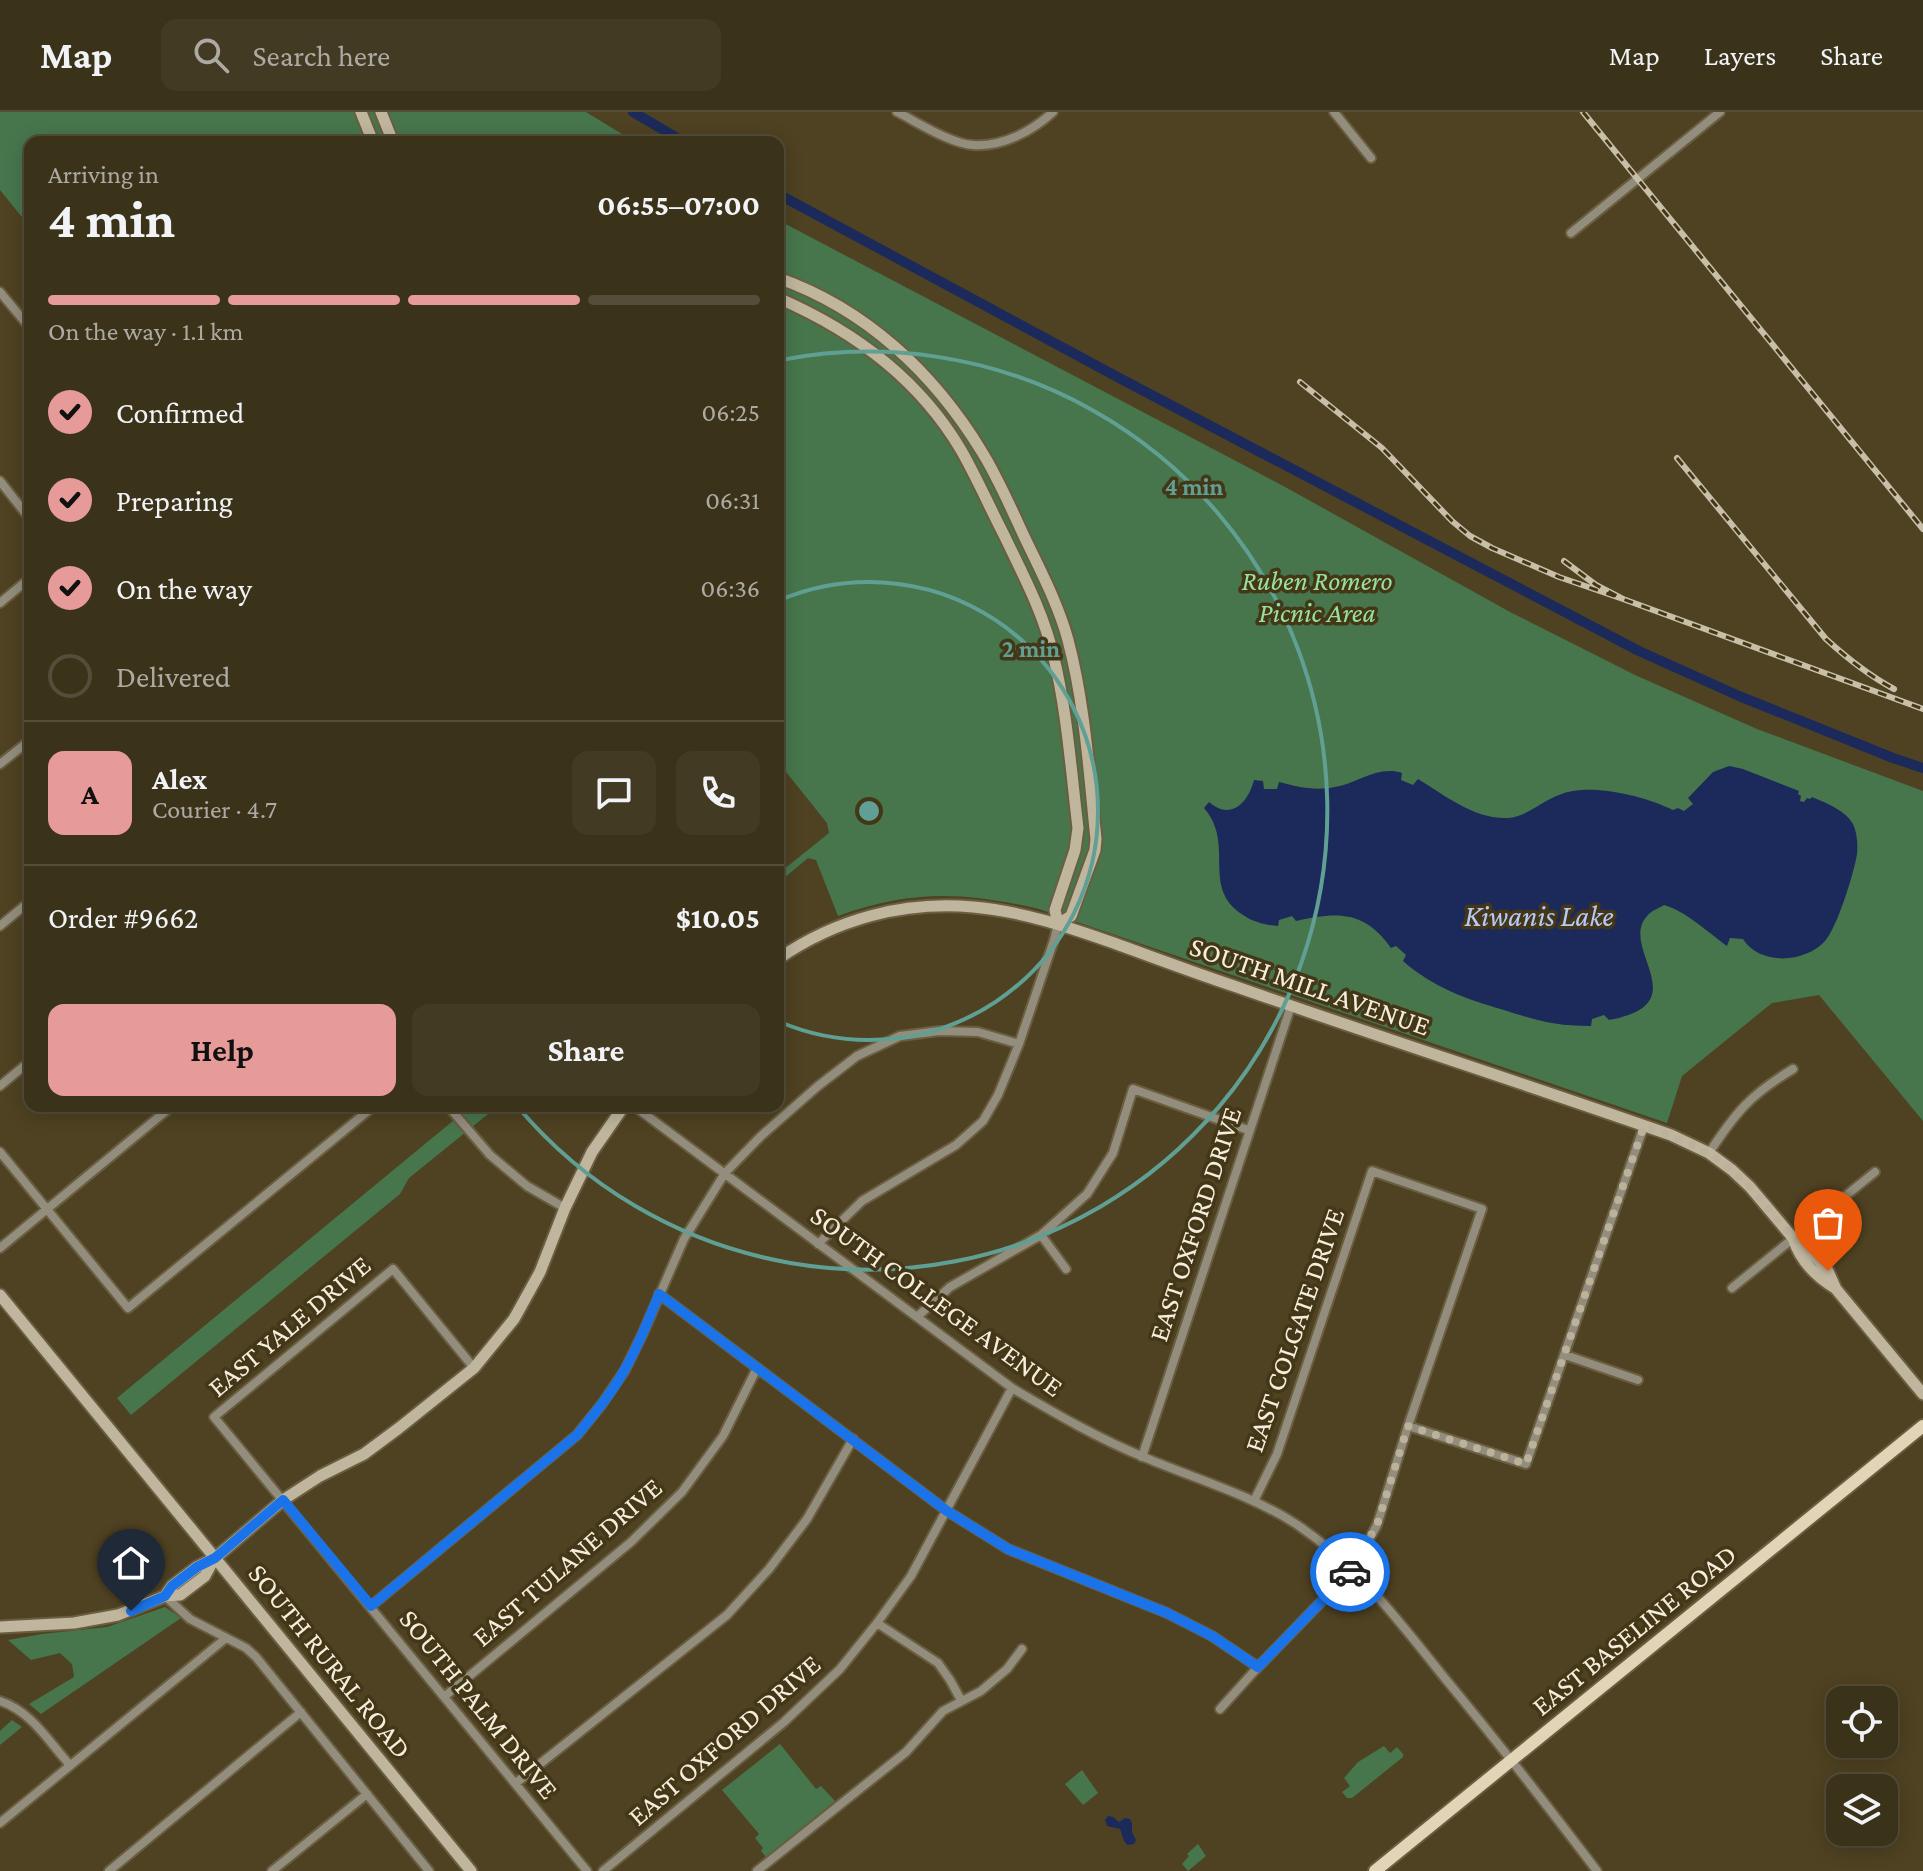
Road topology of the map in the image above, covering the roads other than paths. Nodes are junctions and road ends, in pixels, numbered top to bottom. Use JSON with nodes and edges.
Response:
{"nodes":[{"id":1,"x":361,"y":112,"type":"edge"},
{"id":2,"x":381,"y":112,"type":"edge"},
{"id":3,"x":897,"y":112,"type":"edge"},
{"id":4,"x":1053,"y":112,"type":"edge"},
{"id":5,"x":1334,"y":112,"type":"edge"},
{"id":6,"x":1720,"y":112,"type":"edge"},
{"id":7,"x":371,"y":136,"type":"edge"},
{"id":8,"x":391,"y":136,"type":"edge"},
{"id":9,"x":1371,"y":158,"type":"dead end"},
{"id":10,"x":1571,"y":233,"type":"dead end"},
{"id":11,"x":784,"y":280,"type":"edge"},
{"id":12,"x":0,"y":292,"type":"edge"},
{"id":13,"x":784,"y":301,"type":"edge"},
{"id":14,"x":24,"y":321,"type":"edge"},
{"id":15,"x":0,"y":481,"type":"edge"},
{"id":16,"x":24,"y":511,"type":"edge"},
{"id":17,"x":24,"y":583,"type":"edge"},
{"id":18,"x":0,"y":603,"type":"edge"},
{"id":19,"x":1070,"y":647,"type":"junction"},
{"id":20,"x":1053,"y":652,"type":"junction"},
{"id":21,"x":24,"y":745,"type":"edge"},
{"id":22,"x":0,"y":764,"type":"edge"},
{"id":23,"x":1063,"y":883,"type":"junction"},
{"id":24,"x":1081,"y":889,"type":"junction"},
{"id":25,"x":24,"y":906,"type":"edge"},
{"id":26,"x":1058,"y":924,"type":"junction"},
{"id":27,"x":0,"y":926,"type":"edge"},
{"id":28,"x":784,"y":955,"type":"edge"},
{"id":29,"x":1291,"y":1006,"type":"junction"},
{"id":30,"x":1019,"y":1044,"type":"junction"},
{"id":31,"x":24,"y":1066,"type":"edge"},
{"id":32,"x":1793,"y":1069,"type":"dead end"},
{"id":33,"x":0,"y":1086,"type":"edge"},
{"id":34,"x":165,"y":1112,"type":"edge"},
{"id":35,"x":367,"y":1112,"type":"edge"},
{"id":36,"x":453,"y":1112,"type":"edge"},
{"id":37,"x":620,"y":1112,"type":"edge"},
{"id":38,"x":642,"y":1112,"type":"edge"},
{"id":39,"x":1644,"y":1126,"type":"junction"},
{"id":40,"x":1248,"y":1130,"type":"junction"},
{"id":41,"x":0,"y":1152,"type":"edge"},
{"id":42,"x":1709,"y":1153,"type":"junction"},
{"id":43,"x":1875,"y":1172,"type":"dead end"},
{"id":44,"x":725,"y":1173,"type":"junction"},
{"id":45,"x":565,"y":1208,"type":"junction"},
{"id":46,"x":47,"y":1209,"type":"junction"},
{"id":47,"x":1041,"y":1235,"type":"junction"},
{"id":48,"x":1793,"y":1238,"type":"junction"},
{"id":49,"x":818,"y":1244,"type":"junction"},
{"id":50,"x":0,"y":1248,"type":"edge"},
{"id":51,"x":1066,"y":1269,"type":"dead end"},
{"id":52,"x":1732,"y":1288,"type":"dead end"},
{"id":53,"x":659,"y":1294,"type":"junction"},
{"id":54,"x":0,"y":1295,"type":"edge"},
{"id":55,"x":917,"y":1317,"type":"junction"},
{"id":56,"x":1565,"y":1355,"type":"junction"},
{"id":57,"x":474,"y":1368,"type":"junction"},
{"id":58,"x":757,"y":1368,"type":"junction"},
{"id":59,"x":1638,"y":1380,"type":"dead end"},
{"id":60,"x":1012,"y":1388,"type":"junction"},
{"id":61,"x":1923,"y":1394,"type":"edge"},
{"id":62,"x":214,"y":1417,"type":"joint"},
{"id":63,"x":1408,"y":1426,"type":"junction"},
{"id":64,"x":1923,"y":1426,"type":"edge"},
{"id":65,"x":853,"y":1439,"type":"junction"},
{"id":66,"x":1142,"y":1457,"type":"junction"},
{"id":67,"x":283,"y":1500,"type":"junction"},
{"id":68,"x":1254,"y":1501,"type":"junction"},
{"id":69,"x":947,"y":1511,"type":"junction"},
{"id":70,"x":215,"y":1558,"type":"junction"},
{"id":71,"x":1352,"y":1570,"type":"junction"},
{"id":72,"x":165,"y":1596,"type":"junction"},
{"id":73,"x":371,"y":1606,"type":"junction"},
{"id":74,"x":877,"y":1623,"type":"junction"},
{"id":75,"x":0,"y":1627,"type":"edge"},
{"id":76,"x":226,"y":1638,"type":"junction"},
{"id":77,"x":1022,"y":1649,"type":"dead end"},
{"id":78,"x":1258,"y":1667,"type":"junction"},
{"id":79,"x":444,"y":1697,"type":"junction"},
{"id":80,"x":961,"y":1700,"type":"junction"},
{"id":81,"x":0,"y":1701,"type":"edge"},
{"id":82,"x":1220,"y":1709,"type":"dead end"},
{"id":83,"x":301,"y":1712,"type":"junction"},
{"id":84,"x":1511,"y":1760,"type":"junction"},
{"id":85,"x":70,"y":1765,"type":"junction"},
{"id":86,"x":516,"y":1783,"type":"junction"},
{"id":87,"x":367,"y":1794,"type":"junction"},
{"id":88,"x":0,"y":1823,"type":"edge"},
{"id":89,"x":109,"y":1871,"type":"edge"},
{"id":90,"x":272,"y":1871,"type":"edge"},
{"id":91,"x":429,"y":1871,"type":"edge"},
{"id":92,"x":471,"y":1871,"type":"edge"},
{"id":93,"x":587,"y":1871,"type":"edge"},
{"id":94,"x":603,"y":1871,"type":"edge"},
{"id":95,"x":757,"y":1871,"type":"edge"},
{"id":96,"x":1375,"y":1871,"type":"edge"},
{"id":97,"x":1597,"y":1871,"type":"edge"}],
"edges":[{"from":1,"to":7,"type":"street"},
{"from":2,"to":8,"type":"street"},
{"from":3,"to":4,"type":"street"},
{"from":5,"to":9,"type":"street"},
{"from":6,"to":10,"type":"street"},
{"from":11,"to":19,"type":"street"},
{"from":12,"to":14,"type":"street"},
{"from":13,"to":20,"type":"street"},
{"from":15,"to":16,"type":"street"},
{"from":17,"to":18,"type":"street"},
{"from":19,"to":20,"type":"street"},
{"from":19,"to":24,"type":"street"},
{"from":20,"to":23,"type":"street"},
{"from":21,"to":22,"type":"street"},
{"from":23,"to":24,"type":"street"},
{"from":23,"to":26,"type":"street"},
{"from":24,"to":26,"type":"street"},
{"from":25,"to":27,"type":"street"},
{"from":26,"to":28,"type":"street","name":"SOUTH MILL AVENUE"},
{"from":26,"to":29,"type":"street","name":"SOUTH MILL AVENUE"},
{"from":26,"to":30,"type":"street"},
{"from":29,"to":39,"type":"street","name":"SOUTH MILL AVENUE"},
{"from":29,"to":40,"type":"street","name":"EAST OXFORD DRIVE"},
{"from":30,"to":44,"type":"street"},
{"from":30,"to":49,"type":"street"},
{"from":31,"to":33,"type":"street"},
{"from":32,"to":42,"type":"street"},
{"from":34,"to":46,"type":"street"},
{"from":35,"to":46,"type":"street"},
{"from":36,"to":45,"type":"street"},
{"from":37,"to":45,"type":"street"},
{"from":38,"to":44,"type":"street","name":"SOUTH COLLEGE AVENUE"},
{"from":39,"to":42,"type":"street","name":"SOUTH MILL AVENUE"},
{"from":39,"to":56,"type":"street"},
{"from":40,"to":47,"type":"street"},
{"from":40,"to":66,"type":"street","name":"EAST OXFORD DRIVE"},
{"from":41,"to":46,"type":"street"},
{"from":42,"to":48,"type":"street","name":"SOUTH MILL AVENUE"},
{"from":43,"to":48,"type":"street"},
{"from":44,"to":49,"type":"street","name":"SOUTH COLLEGE AVENUE"},
{"from":44,"to":53,"type":"street"},
{"from":45,"to":57,"type":"street"},
{"from":46,"to":50,"type":"street"},
{"from":47,"to":51,"type":"street"},
{"from":47,"to":55,"type":"street"},
{"from":48,"to":52,"type":"street"},
{"from":48,"to":61,"type":"street","name":"SOUTH MILL AVENUE"},
{"from":49,"to":55,"type":"street","name":"SOUTH COLLEGE AVENUE"},
{"from":53,"to":58,"type":"street"},
{"from":53,"to":73,"type":"street"},
{"from":54,"to":70,"type":"street","name":"SOUTH RURAL ROAD"},
{"from":55,"to":60,"type":"street","name":"SOUTH COLLEGE AVENUE"},
{"from":56,"to":59,"type":"street"},
{"from":56,"to":63,"type":"street"},
{"from":57,"to":62,"type":"street","name":"EAST YALE DRIVE"},
{"from":57,"to":67,"type":"street"},
{"from":58,"to":65,"type":"street"},
{"from":58,"to":79,"type":"street","name":"EAST TULANE DRIVE"},
{"from":60,"to":66,"type":"street","name":"SOUTH COLLEGE AVENUE"},
{"from":60,"to":69,"type":"street","name":"EAST OXFORD DRIVE"},
{"from":62,"to":67,"type":"street","name":"SOUTH PALM DRIVE"},
{"from":63,"to":68,"type":"street","name":"EAST COLGATE DRIVE"},
{"from":63,"to":71,"type":"street"},
{"from":64,"to":84,"type":"main road","name":"EAST BASELINE ROAD"},
{"from":65,"to":69,"type":"street"},
{"from":65,"to":86,"type":"street"},
{"from":66,"to":68,"type":"street","name":"SOUTH COLLEGE AVENUE"},
{"from":67,"to":70,"type":"street"},
{"from":67,"to":73,"type":"street","name":"SOUTH PALM DRIVE"},
{"from":68,"to":71,"type":"street","name":"SOUTH COLLEGE AVENUE"},
{"from":69,"to":74,"type":"street","name":"EAST OXFORD DRIVE"},
{"from":69,"to":78,"type":"street"},
{"from":70,"to":72,"type":"street"},
{"from":70,"to":92,"type":"street","name":"SOUTH RURAL ROAD"},
{"from":71,"to":78,"type":"street"},
{"from":71,"to":84,"type":"street","name":"SOUTH COLLEGE AVENUE"},
{"from":72,"to":75,"type":"street"},
{"from":72,"to":76,"type":"street"},
{"from":73,"to":79,"type":"street","name":"SOUTH PALM DRIVE"},
{"from":74,"to":80,"type":"street"},
{"from":74,"to":94,"type":"street","name":"EAST OXFORD DRIVE"},
{"from":76,"to":83,"type":"street"},
{"from":76,"to":85,"type":"street"},
{"from":77,"to":80,"type":"street"},
{"from":78,"to":82,"type":"street"},
{"from":79,"to":86,"type":"street","name":"SOUTH PALM DRIVE"},
{"from":80,"to":95,"type":"street"},
{"from":81,"to":85,"type":"street"},
{"from":83,"to":87,"type":"street"},
{"from":83,"to":89,"type":"street"},
{"from":84,"to":96,"type":"main road","name":"EAST BASELINE ROAD"},
{"from":84,"to":97,"type":"street","name":"SOUTH COLLEGE AVENUE"},
{"from":85,"to":88,"type":"street"},
{"from":86,"to":93,"type":"street","name":"SOUTH PALM DRIVE"},
{"from":87,"to":90,"type":"street"},
{"from":87,"to":91,"type":"street"}]}
